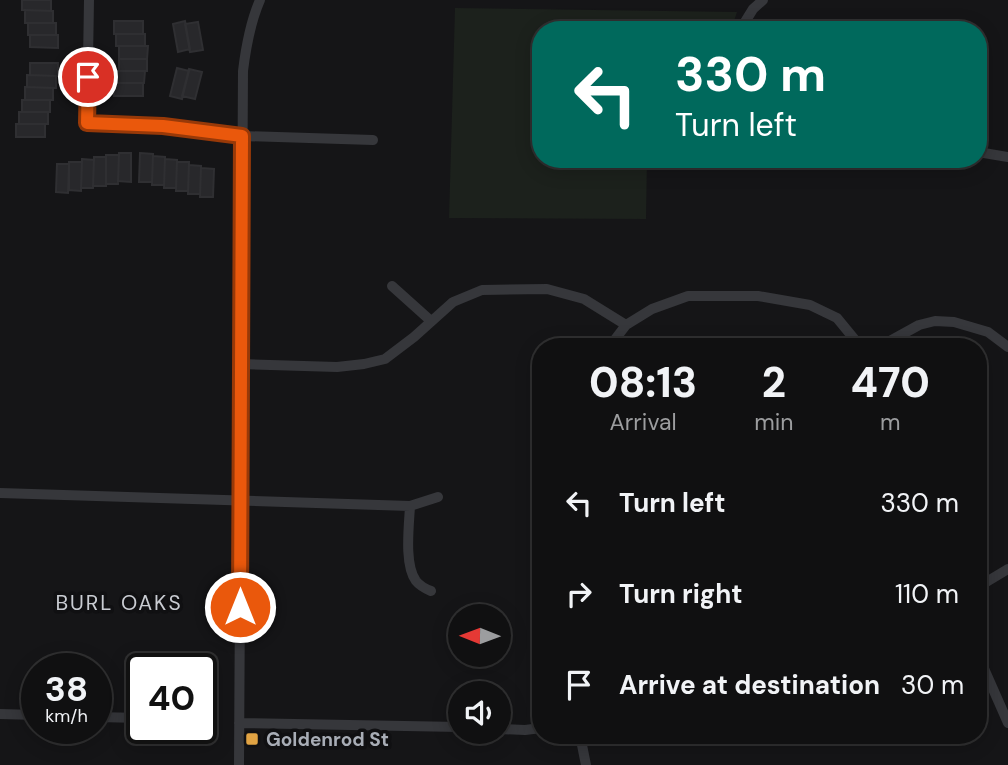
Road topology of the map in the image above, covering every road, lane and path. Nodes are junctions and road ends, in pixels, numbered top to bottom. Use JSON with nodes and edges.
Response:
{"nodes":[{"id":1,"x":89,"y":0,"type":"edge"},
{"id":2,"x":260,"y":0,"type":"edge"},
{"id":3,"x":763,"y":0,"type":"edge"},
{"id":4,"x":746,"y":21,"type":"edge"},
{"id":5,"x":242,"y":136,"type":"junction"},
{"id":6,"x":373,"y":140,"type":"dead end"},
{"id":7,"x":987,"y":154,"type":"edge"},
{"id":8,"x":1008,"y":157,"type":"edge"},
{"id":9,"x":392,"y":286,"type":"dead end"},
{"id":10,"x":432,"y":321,"type":"junction"},
{"id":11,"x":626,"y":325,"type":"junction"},
{"id":12,"x":616,"y":338,"type":"edge"},
{"id":13,"x":853,"y":338,"type":"edge"},
{"id":14,"x":895,"y":338,"type":"edge"},
{"id":15,"x":1008,"y":347,"type":"edge"},
{"id":16,"x":242,"y":364,"type":"junction"},
{"id":17,"x":0,"y":493,"type":"edge"},
{"id":18,"x":438,"y":497,"type":"dead end"},
{"id":19,"x":241,"y":500,"type":"junction"},
{"id":20,"x":410,"y":506,"type":"junction"},
{"id":21,"x":1008,"y":569,"type":"edge"},
{"id":22,"x":987,"y":581,"type":"edge"},
{"id":23,"x":431,"y":591,"type":"dead end"},
{"id":24,"x":987,"y":676,"type":"edge"},
{"id":25,"x":989,"y":681,"type":"joint"},
{"id":26,"x":0,"y":714,"type":"edge"},
{"id":27,"x":21,"y":715,"type":"edge"},
{"id":28,"x":239,"y":723,"type":"junction"},
{"id":29,"x":1008,"y":723,"type":"edge"},
{"id":30,"x":448,"y":727,"type":"edge"},
{"id":31,"x":511,"y":729,"type":"edge"},
{"id":32,"x":532,"y":729,"type":"edge"},
{"id":33,"x":582,"y":744,"type":"edge"},
{"id":34,"x":239,"y":765,"type":"edge"},
{"id":35,"x":586,"y":765,"type":"edge"}],
"edges":[{"from":1,"to":5,"type":"street"},
{"from":2,"to":5,"type":"street"},
{"from":3,"to":4,"type":"street"},
{"from":5,"to":6,"type":"street"},
{"from":5,"to":16,"type":"street"},
{"from":7,"to":8,"type":"street"},
{"from":9,"to":10,"type":"street"},
{"from":10,"to":11,"type":"street"},
{"from":10,"to":16,"type":"street"},
{"from":11,"to":12,"type":"street"},
{"from":11,"to":13,"type":"street"},
{"from":14,"to":15,"type":"street"},
{"from":16,"to":19,"type":"street"},
{"from":17,"to":19,"type":"street"},
{"from":18,"to":20,"type":"street"},
{"from":19,"to":20,"type":"street"},
{"from":19,"to":28,"type":"street"},
{"from":20,"to":23,"type":"street"},
{"from":21,"to":22,"type":"street"},
{"from":24,"to":25,"type":"street"},
{"from":25,"to":29,"type":"street"},
{"from":26,"to":27,"type":"street"},
{"from":28,"to":30,"type":"street"},
{"from":28,"to":34,"type":"street"},
{"from":31,"to":32,"type":"street"},
{"from":33,"to":35,"type":"street"}]}
